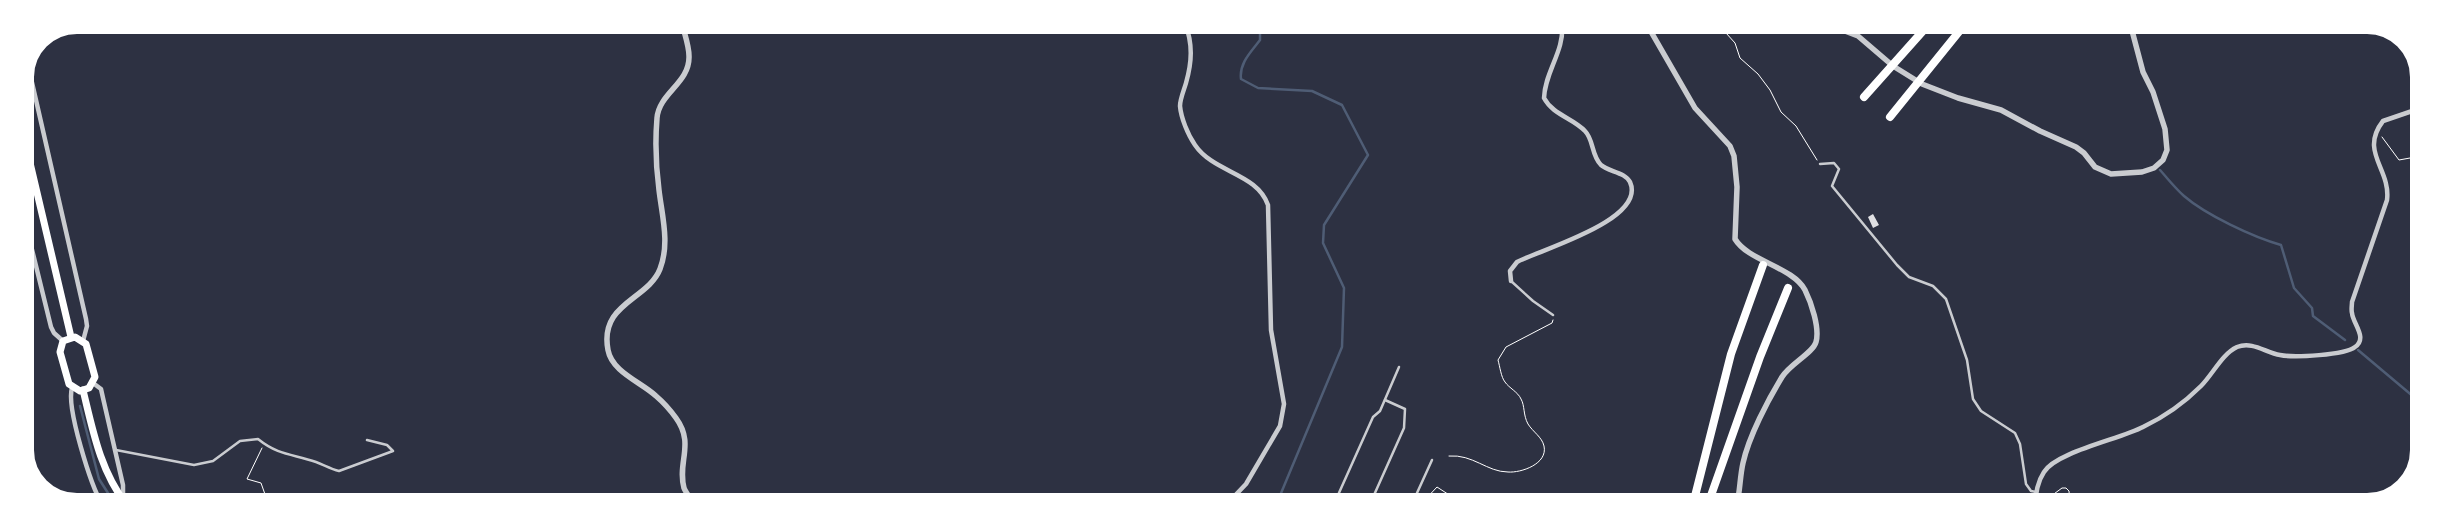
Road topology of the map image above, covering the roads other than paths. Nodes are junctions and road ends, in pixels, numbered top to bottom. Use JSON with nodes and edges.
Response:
{"nodes":[{"id":1,"x":684,"y":31,"type":"edge"},
{"id":2,"x":1188,"y":31,"type":"edge"},
{"id":3,"x":1562,"y":31,"type":"edge"},
{"id":4,"x":1651,"y":31,"type":"edge"},
{"id":5,"x":1845,"y":31,"type":"edge"},
{"id":6,"x":1923,"y":31,"type":"edge"},
{"id":7,"x":1959,"y":31,"type":"edge"},
{"id":8,"x":2132,"y":31,"type":"edge"},
{"id":9,"x":31,"y":77,"type":"edge"},
{"id":10,"x":1864,"y":97,"type":"dead end"},
{"id":11,"x":2413,"y":111,"type":"edge"},
{"id":12,"x":1890,"y":117,"type":"dead end"},
{"id":13,"x":1820,"y":164,"type":"road end"},
{"id":14,"x":31,"y":167,"type":"edge"},
{"id":15,"x":31,"y":246,"type":"edge"},
{"id":16,"x":1763,"y":265,"type":"dead end"},
{"id":17,"x":1511,"y":281,"type":"joint"},
{"id":18,"x":1788,"y":288,"type":"dead end"},
{"id":19,"x":1553,"y":315,"type":"road end"},
{"id":20,"x":71,"y":337,"type":"junction"},
{"id":21,"x":63,"y":341,"type":"junction"},
{"id":22,"x":83,"y":341,"type":"junction"},
{"id":23,"x":1399,"y":367,"type":"dead end"},
{"id":24,"x":94,"y":383,"type":"junction"},
{"id":25,"x":72,"y":388,"type":"junction"},
{"id":26,"x":83,"y":390,"type":"junction"},
{"id":27,"x":1385,"y":400,"type":"junction"},
{"id":28,"x":367,"y":440,"type":"dead end"},
{"id":29,"x":116,"y":450,"type":"junction"},
{"id":30,"x":1432,"y":460,"type":"dead end"},
{"id":31,"x":2037,"y":492,"type":"junction"},
{"id":32,"x":99,"y":496,"type":"edge"},
{"id":33,"x":120,"y":496,"type":"edge"},
{"id":34,"x":124,"y":496,"type":"edge"},
{"id":35,"x":689,"y":496,"type":"edge"},
{"id":36,"x":1235,"y":496,"type":"edge"},
{"id":37,"x":1338,"y":496,"type":"edge"},
{"id":38,"x":1374,"y":496,"type":"edge"},
{"id":39,"x":1416,"y":496,"type":"edge"},
{"id":40,"x":1695,"y":496,"type":"edge"},
{"id":41,"x":1711,"y":496,"type":"edge"},
{"id":42,"x":1738,"y":496,"type":"edge"},
{"id":43,"x":2037,"y":496,"type":"edge"}],
"edges":[{"from":1,"to":35,"type":"street"},
{"from":2,"to":36,"type":"street"},
{"from":3,"to":17,"type":"street"},
{"from":4,"to":42,"type":"street"},
{"from":5,"to":8,"type":"street"},
{"from":6,"to":10,"type":"highway"},
{"from":7,"to":12,"type":"highway"},
{"from":9,"to":22,"type":"street"},
{"from":11,"to":31,"type":"street"},
{"from":13,"to":31,"type":"lane"},
{"from":14,"to":20,"type":"main road"},
{"from":15,"to":21,"type":"street"},
{"from":16,"to":40,"type":"highway"},
{"from":17,"to":19,"type":"lane"},
{"from":18,"to":41,"type":"highway"},
{"from":20,"to":21,"type":"main road"},
{"from":20,"to":22,"type":"main road"},
{"from":21,"to":25,"type":"main road"},
{"from":22,"to":24,"type":"main road"},
{"from":23,"to":27,"type":"lane"},
{"from":24,"to":26,"type":"main road"},
{"from":24,"to":29,"type":"street"},
{"from":25,"to":26,"type":"main road"},
{"from":25,"to":32,"type":"street"},
{"from":26,"to":33,"type":"main road"},
{"from":27,"to":37,"type":"lane"},
{"from":27,"to":38,"type":"lane"},
{"from":28,"to":29,"type":"lane"},
{"from":29,"to":34,"type":"street"},
{"from":30,"to":39,"type":"lane"},
{"from":31,"to":43,"type":"street"}]}
